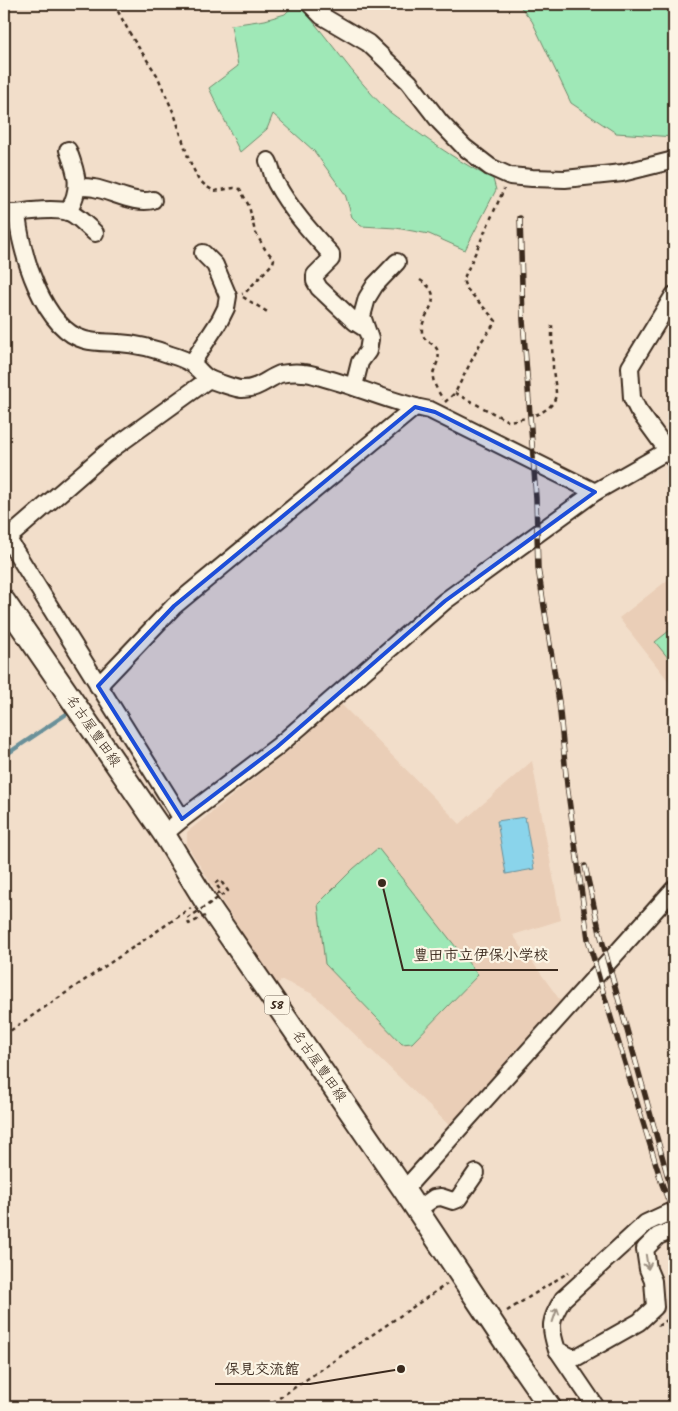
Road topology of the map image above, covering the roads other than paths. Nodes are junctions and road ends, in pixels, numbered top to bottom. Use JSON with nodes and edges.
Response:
{"nodes":[{"id":1,"x":310,"y":4,"type":"edge"},
{"id":2,"x":68,"y":150,"type":"dead end"},
{"id":3,"x":674,"y":160,"type":"edge"},
{"id":4,"x":268,"y":161,"type":"dead end"},
{"id":5,"x":78,"y":187,"type":"junction"},
{"id":6,"x":153,"y":200,"type":"dead end"},
{"id":7,"x":68,"y":212,"type":"junction"},
{"id":8,"x":10,"y":213,"type":"edge"},
{"id":9,"x":95,"y":233,"type":"dead end"},
{"id":10,"x":203,"y":253,"type":"dead end"},
{"id":11,"x":396,"y":262,"type":"dead end"},
{"id":12,"x":674,"y":295,"type":"edge"},
{"id":13,"x":366,"y":329,"type":"junction"},
{"id":14,"x":192,"y":363,"type":"junction"},
{"id":15,"x":209,"y":379,"type":"junction"},
{"id":16,"x":354,"y":386,"type":"junction"},
{"id":17,"x":415,"y":407,"type":"junction"},
{"id":18,"x":671,"y":455,"type":"edge"},
{"id":19,"x":595,"y":492,"type":"junction"},
{"id":20,"x":6,"y":535,"type":"edge"},
{"id":21,"x":4,"y":602,"type":"edge"},
{"id":22,"x":98,"y":686,"type":"junction"},
{"id":23,"x":182,"y":819,"type":"junction"},
{"id":24,"x":164,"y":834,"type":"junction"},
{"id":25,"x":674,"y":889,"type":"edge"},
{"id":26,"x":476,"y":1173,"type":"dead end"},
{"id":27,"x":404,"y":1190,"type":"junction"},
{"id":28,"x":417,"y":1210,"type":"junction"},
{"id":29,"x":674,"y":1210,"type":"edge"},
{"id":30,"x":674,"y":1230,"type":"edge"},
{"id":31,"x":557,"y":1350,"type":"junction"},
{"id":32,"x":577,"y":1357,"type":"junction"},
{"id":33,"x":550,"y":1407,"type":"edge"},
{"id":34,"x":596,"y":1407,"type":"edge"},
{"id":35,"x":609,"y":1407,"type":"edge"}],
"edges":[{"from":1,"to":3,"type":"street"},
{"from":2,"to":5,"type":"street"},
{"from":4,"to":13,"type":"street"},
{"from":5,"to":6,"type":"street"},
{"from":5,"to":7,"type":"street"},
{"from":7,"to":8,"type":"street"},
{"from":7,"to":9,"type":"street"},
{"from":8,"to":14,"type":"street"},
{"from":10,"to":14,"type":"street"},
{"from":11,"to":13,"type":"street"},
{"from":12,"to":18,"type":"street"},
{"from":13,"to":16,"type":"street"},
{"from":14,"to":15,"type":"street"},
{"from":15,"to":16,"type":"street"},
{"from":15,"to":20,"type":"street"},
{"from":16,"to":17,"type":"street"},
{"from":17,"to":19,"type":"street"},
{"from":17,"to":22,"type":"street"},
{"from":18,"to":19,"type":"street"},
{"from":19,"to":23,"type":"street"},
{"from":20,"to":22,"type":"street"},
{"from":21,"to":24,"type":"main road","name":"名古屋豊田線","number":"58"},
{"from":22,"to":23,"type":"street"},
{"from":23,"to":24,"type":"street"},
{"from":24,"to":27,"type":"main road","name":"名古屋豊田線","number":"58"},
{"from":25,"to":27,"type":"street"},
{"from":26,"to":28,"type":"street"},
{"from":27,"to":28,"type":"main road","name":"名古屋豊田線","number":"58"},
{"from":28,"to":33,"type":"main road","name":"名古屋豊田線","number":"58"},
{"from":31,"to":29,"type":"street","one_way":true},
{"from":30,"to":32,"type":"street","one_way":true},
{"from":31,"to":32,"type":"street"},
{"from":31,"to":34,"type":"street"},
{"from":32,"to":35,"type":"street"}]}
